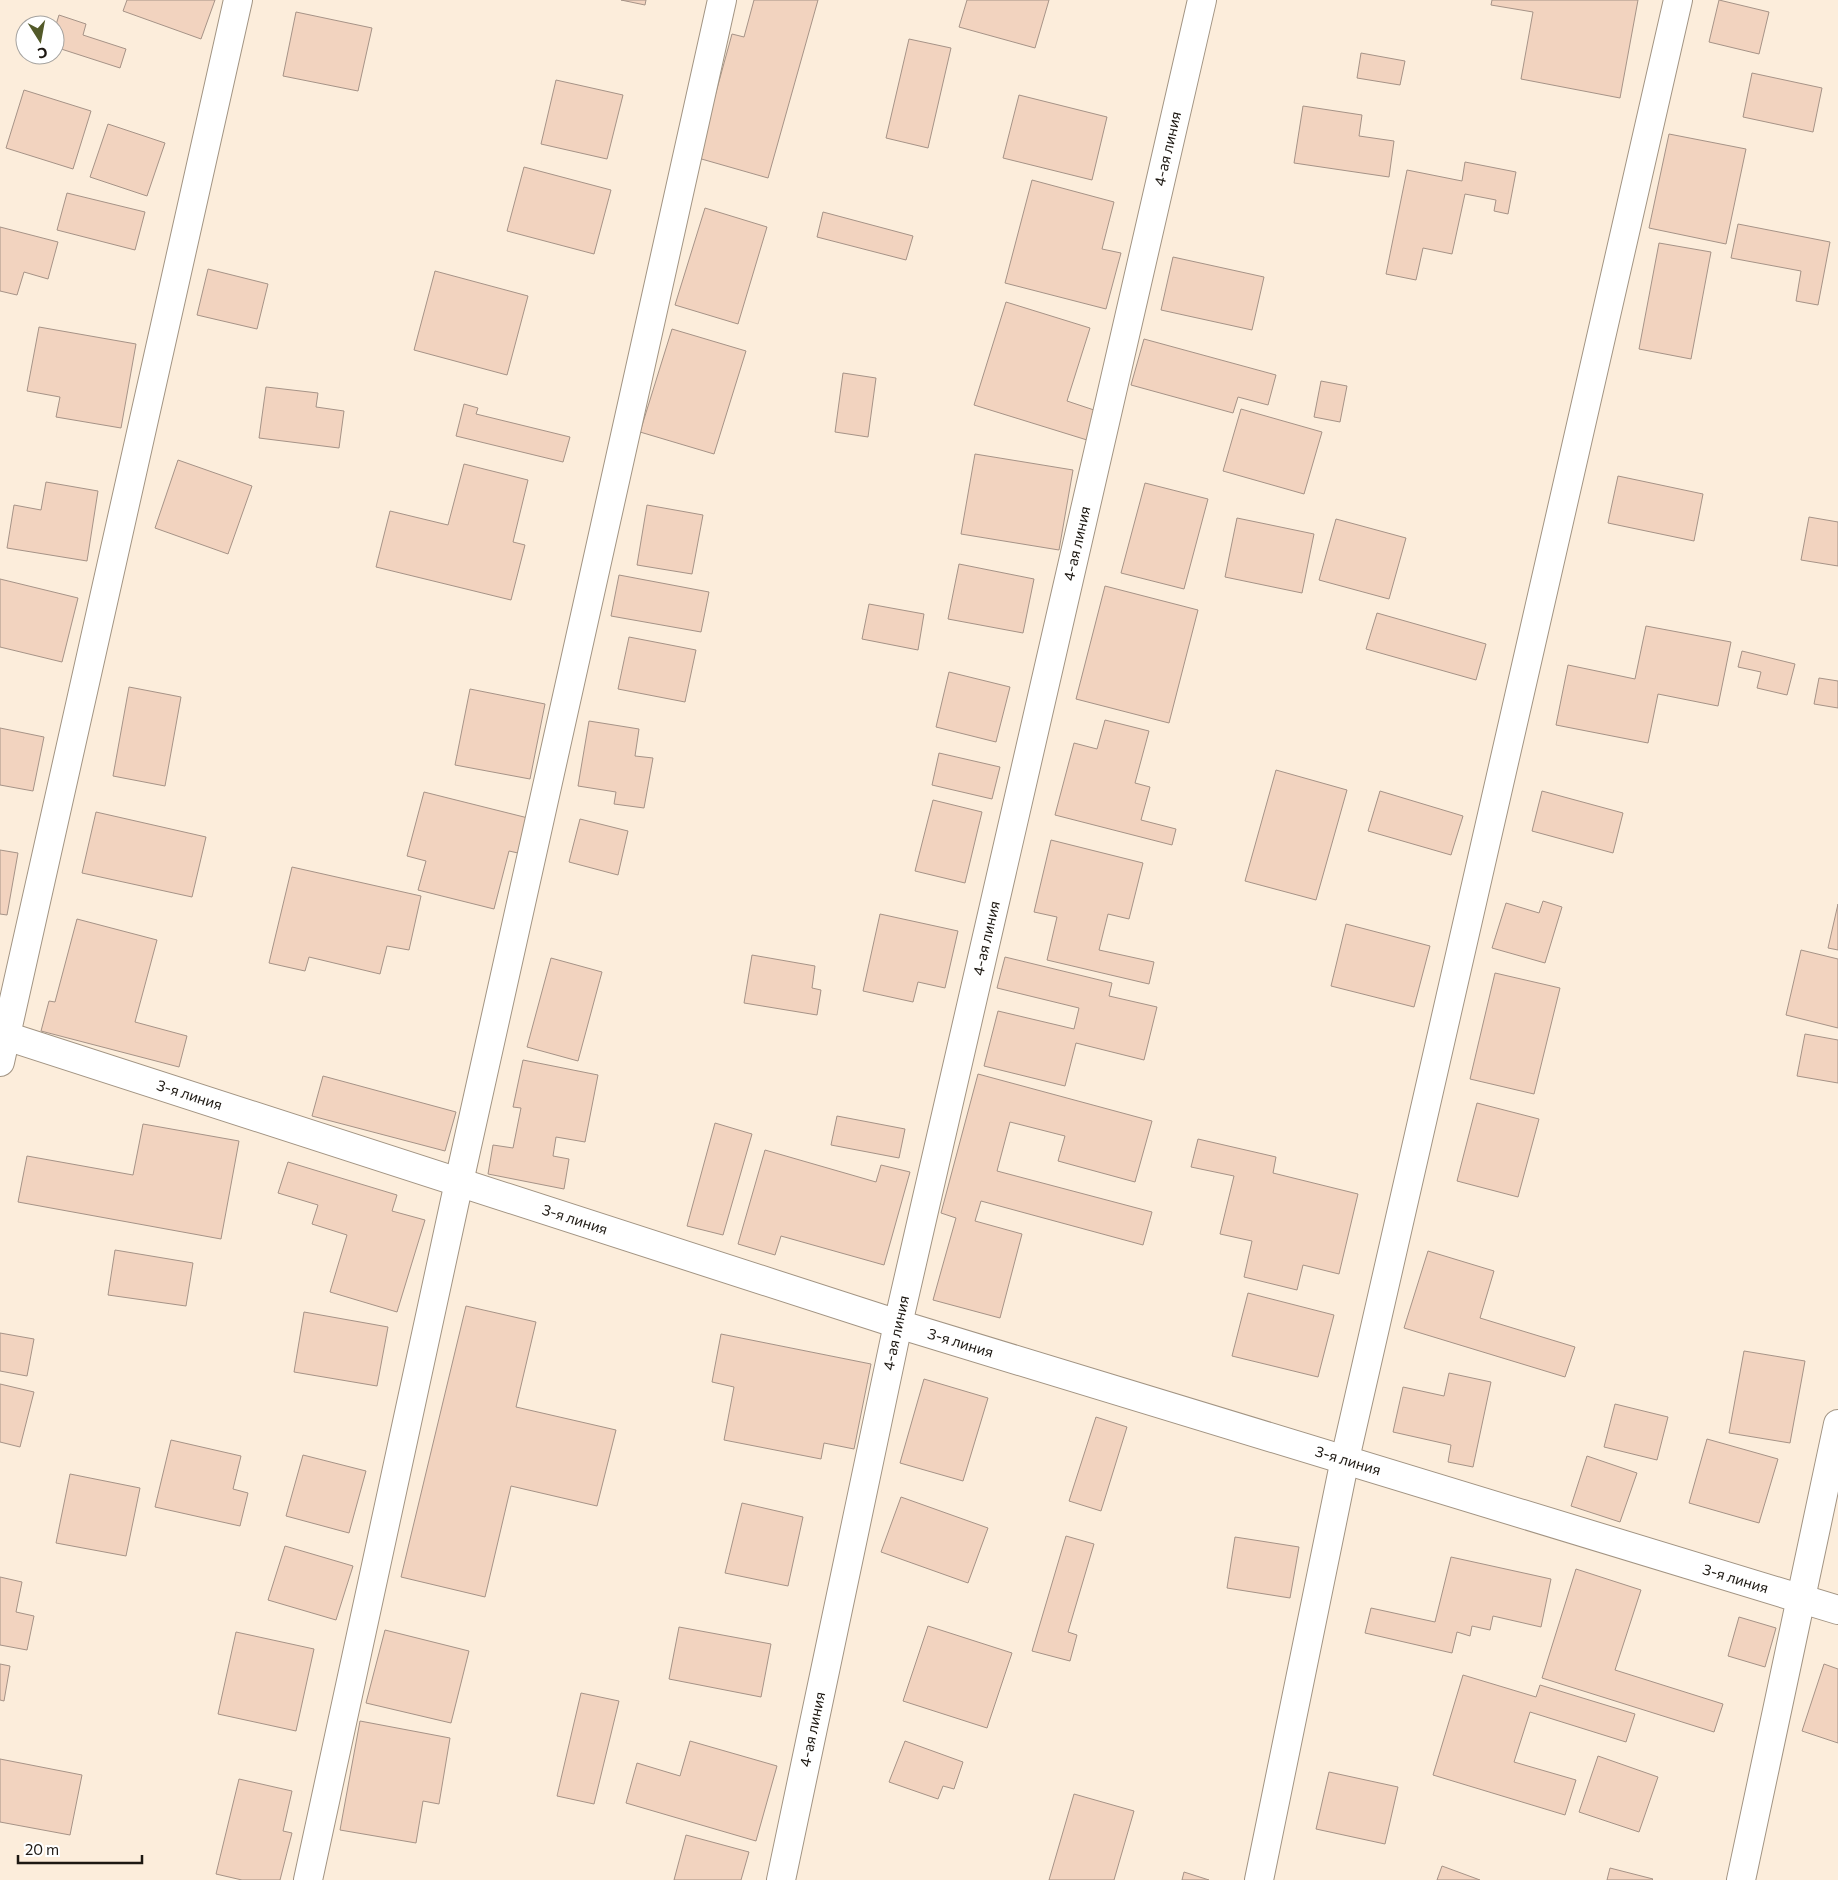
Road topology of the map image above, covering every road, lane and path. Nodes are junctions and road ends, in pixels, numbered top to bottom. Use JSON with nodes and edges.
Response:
{"nodes":[{"id":1,"x":238,"y":0,"type":"edge"},
{"id":2,"x":722,"y":0,"type":"edge"},
{"id":3,"x":1202,"y":0,"type":"edge"},
{"id":4,"x":1678,"y":0,"type":"edge"},
{"id":5,"x":2,"y":1044,"type":"edge"},
{"id":6,"x":459,"y":1182,"type":"junction"},
{"id":7,"x":898,"y":1324,"type":"junction"},
{"id":8,"x":1838,"y":1424,"type":"edge"},
{"id":9,"x":1345,"y":1459,"type":"junction"},
{"id":10,"x":1800,"y":1600,"type":"junction"},
{"id":11,"x":1838,"y":1610,"type":"edge"},
{"id":12,"x":308,"y":1880,"type":"edge"},
{"id":13,"x":781,"y":1880,"type":"edge"},
{"id":14,"x":1259,"y":1880,"type":"edge"},
{"id":15,"x":1741,"y":1880,"type":"edge"}],
"edges":[{"from":1,"to":5,"type":"street"},
{"from":2,"to":6,"type":"street"},
{"from":3,"to":7,"type":"street","name":"4-ая линия"},
{"from":4,"to":9,"type":"street"},
{"from":5,"to":6,"type":"street","name":"3-я линия"},
{"from":6,"to":7,"type":"street","name":"3-я линия"},
{"from":6,"to":12,"type":"street"},
{"from":7,"to":9,"type":"street","name":"3-я линия"},
{"from":7,"to":13,"type":"street","name":"4-ая линия"},
{"from":8,"to":10,"type":"street"},
{"from":9,"to":10,"type":"street","name":"3-я линия"},
{"from":9,"to":14,"type":"street"},
{"from":10,"to":11,"type":"street","name":"3-я линия"},
{"from":10,"to":15,"type":"street"}]}
